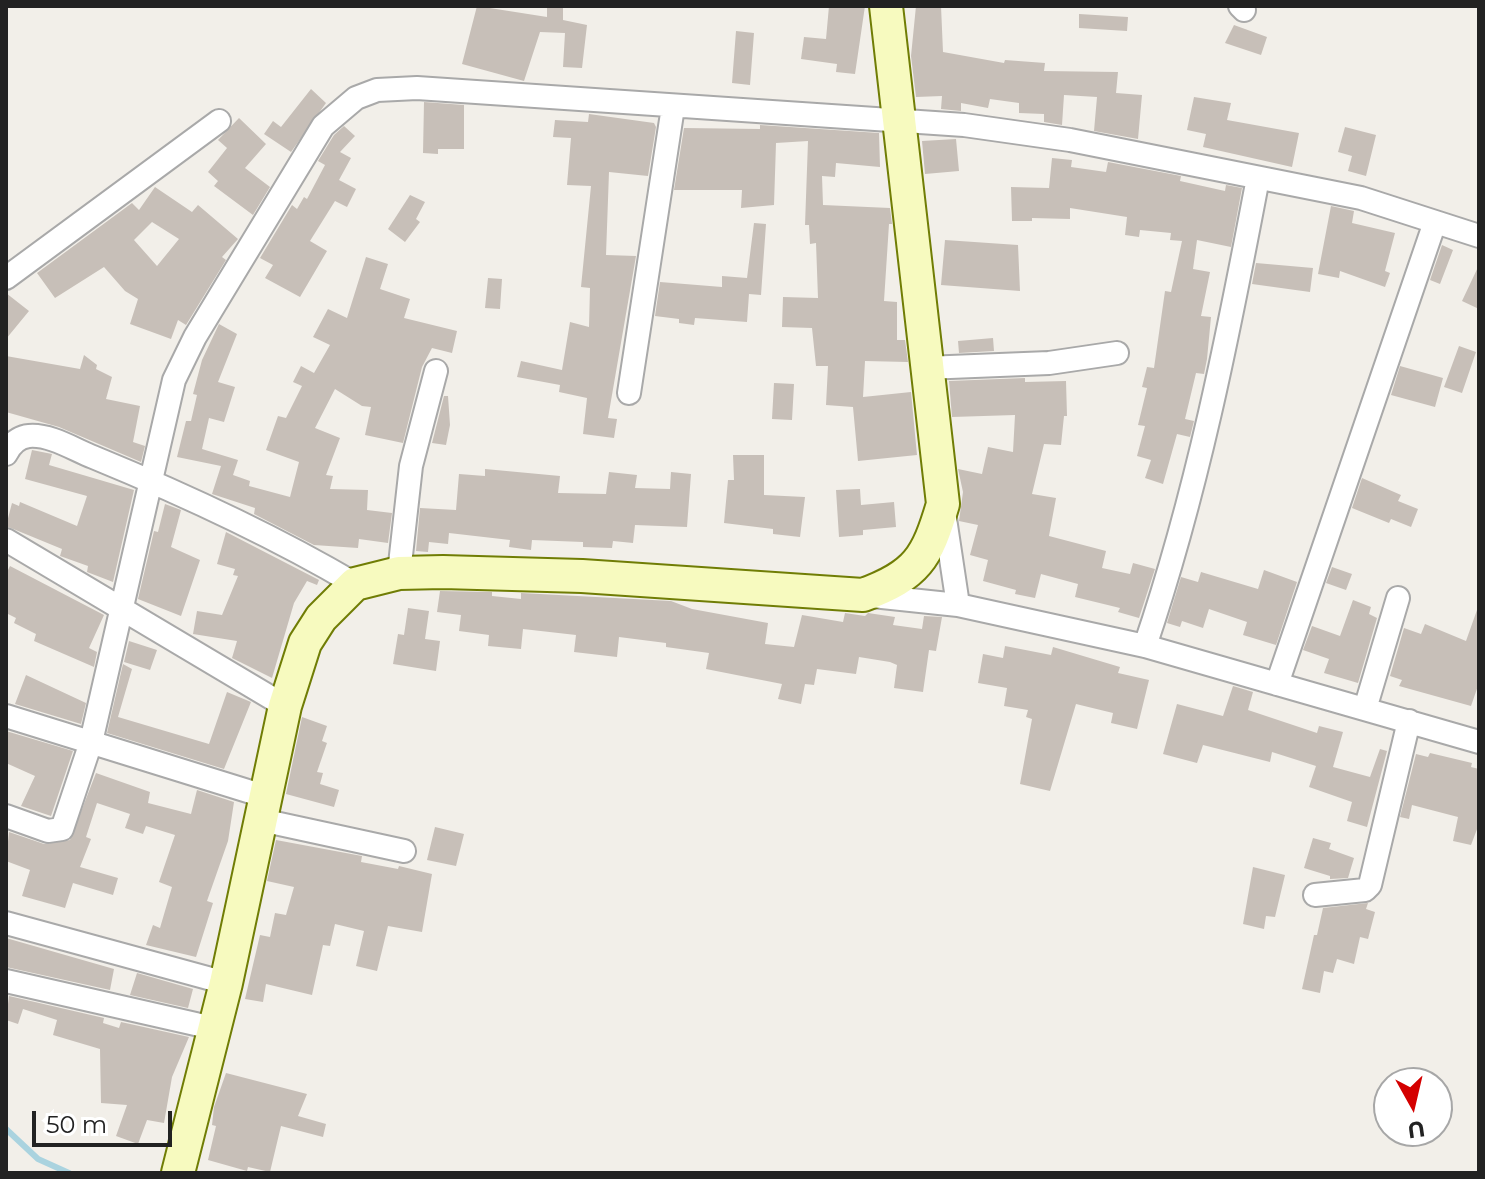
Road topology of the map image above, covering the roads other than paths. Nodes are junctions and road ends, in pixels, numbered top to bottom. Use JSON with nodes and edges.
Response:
{"nodes":[{"id":1,"x":886,"y":6,"type":"edge"},
{"id":2,"x":673,"y":107,"type":"junction"},
{"id":3,"x":898,"y":119,"type":"junction"},
{"id":4,"x":219,"y":121,"type":"dead end"},
{"id":5,"x":1258,"y":178,"type":"junction"},
{"id":6,"x":1435,"y":222,"type":"junction"},
{"id":7,"x":1479,"y":236,"type":"edge"},
{"id":8,"x":6,"y":278,"type":"edge"},
{"id":9,"x":1117,"y":353,"type":"dead end"},
{"id":10,"x":925,"y":368,"type":"junction"},
{"id":11,"x":436,"y":371,"type":"dead end"},
{"id":12,"x":629,"y":393,"type":"dead end"},
{"id":13,"x":6,"y":454,"type":"edge"},
{"id":14,"x":149,"y":481,"type":"junction"},
{"id":15,"x":943,"y":504,"type":"junction"},
{"id":16,"x":6,"y":540,"type":"edge"},
{"id":17,"x":399,"y":573,"type":"junction"},
{"id":18,"x":355,"y":584,"type":"junction"},
{"id":19,"x":863,"y":595,"type":"junction"},
{"id":20,"x":1398,"y":598,"type":"dead end"},
{"id":21,"x":958,"y":605,"type":"junction"},
{"id":22,"x":121,"y":608,"type":"junction"},
{"id":23,"x":1145,"y":646,"type":"junction"},
{"id":24,"x":1277,"y":684,"type":"junction"},
{"id":25,"x":285,"y":706,"type":"junction"},
{"id":26,"x":1365,"y":709,"type":"junction"},
{"id":27,"x":6,"y":716,"type":"edge"},
{"id":28,"x":1409,"y":721,"type":"junction"},
{"id":29,"x":91,"y":742,"type":"junction"},
{"id":30,"x":1479,"y":742,"type":"edge"},
{"id":31,"x":264,"y":809,"type":"junction"},
{"id":32,"x":6,"y":816,"type":"edge"},
{"id":33,"x":404,"y":851,"type":"dead end"},
{"id":34,"x":1315,"y":895,"type":"dead end"},
{"id":35,"x":6,"y":923,"type":"edge"},
{"id":36,"x":6,"y":981,"type":"edge"},
{"id":37,"x":226,"y":983,"type":"junction"},
{"id":38,"x":213,"y":1028,"type":"junction"},
{"id":39,"x":178,"y":1173,"type":"edge"}],
"edges":[{"from":1,"to":3,"type":"main road"},
{"from":2,"to":3,"type":"street"},
{"from":2,"to":12,"type":"street"},
{"from":2,"to":14,"type":"street"},
{"from":3,"to":5,"type":"street"},
{"from":3,"to":10,"type":"main road"},
{"from":4,"to":8,"type":"street"},
{"from":5,"to":6,"type":"street"},
{"from":5,"to":23,"type":"street"},
{"from":6,"to":7,"type":"street"},
{"from":6,"to":24,"type":"street"},
{"from":9,"to":10,"type":"street"},
{"from":10,"to":15,"type":"main road"},
{"from":11,"to":17,"type":"street"},
{"from":13,"to":14,"type":"street"},
{"from":14,"to":18,"type":"street"},
{"from":14,"to":22,"type":"street"},
{"from":15,"to":19,"type":"main road"},
{"from":15,"to":21,"type":"street"},
{"from":16,"to":22,"type":"street"},
{"from":17,"to":18,"type":"main road"},
{"from":17,"to":19,"type":"main road"},
{"from":18,"to":25,"type":"main road"},
{"from":19,"to":21,"type":"street"},
{"from":20,"to":26,"type":"street"},
{"from":21,"to":23,"type":"street"},
{"from":22,"to":25,"type":"street"},
{"from":22,"to":29,"type":"street"},
{"from":23,"to":24,"type":"street"},
{"from":24,"to":26,"type":"street"},
{"from":25,"to":31,"type":"main road"},
{"from":26,"to":28,"type":"street"},
{"from":27,"to":29,"type":"street"},
{"from":28,"to":30,"type":"street"},
{"from":28,"to":34,"type":"street"},
{"from":29,"to":31,"type":"street"},
{"from":29,"to":32,"type":"street"},
{"from":31,"to":33,"type":"street"},
{"from":31,"to":37,"type":"main road"},
{"from":35,"to":37,"type":"street"},
{"from":36,"to":38,"type":"street"},
{"from":37,"to":38,"type":"main road"},
{"from":38,"to":39,"type":"main road"}]}
